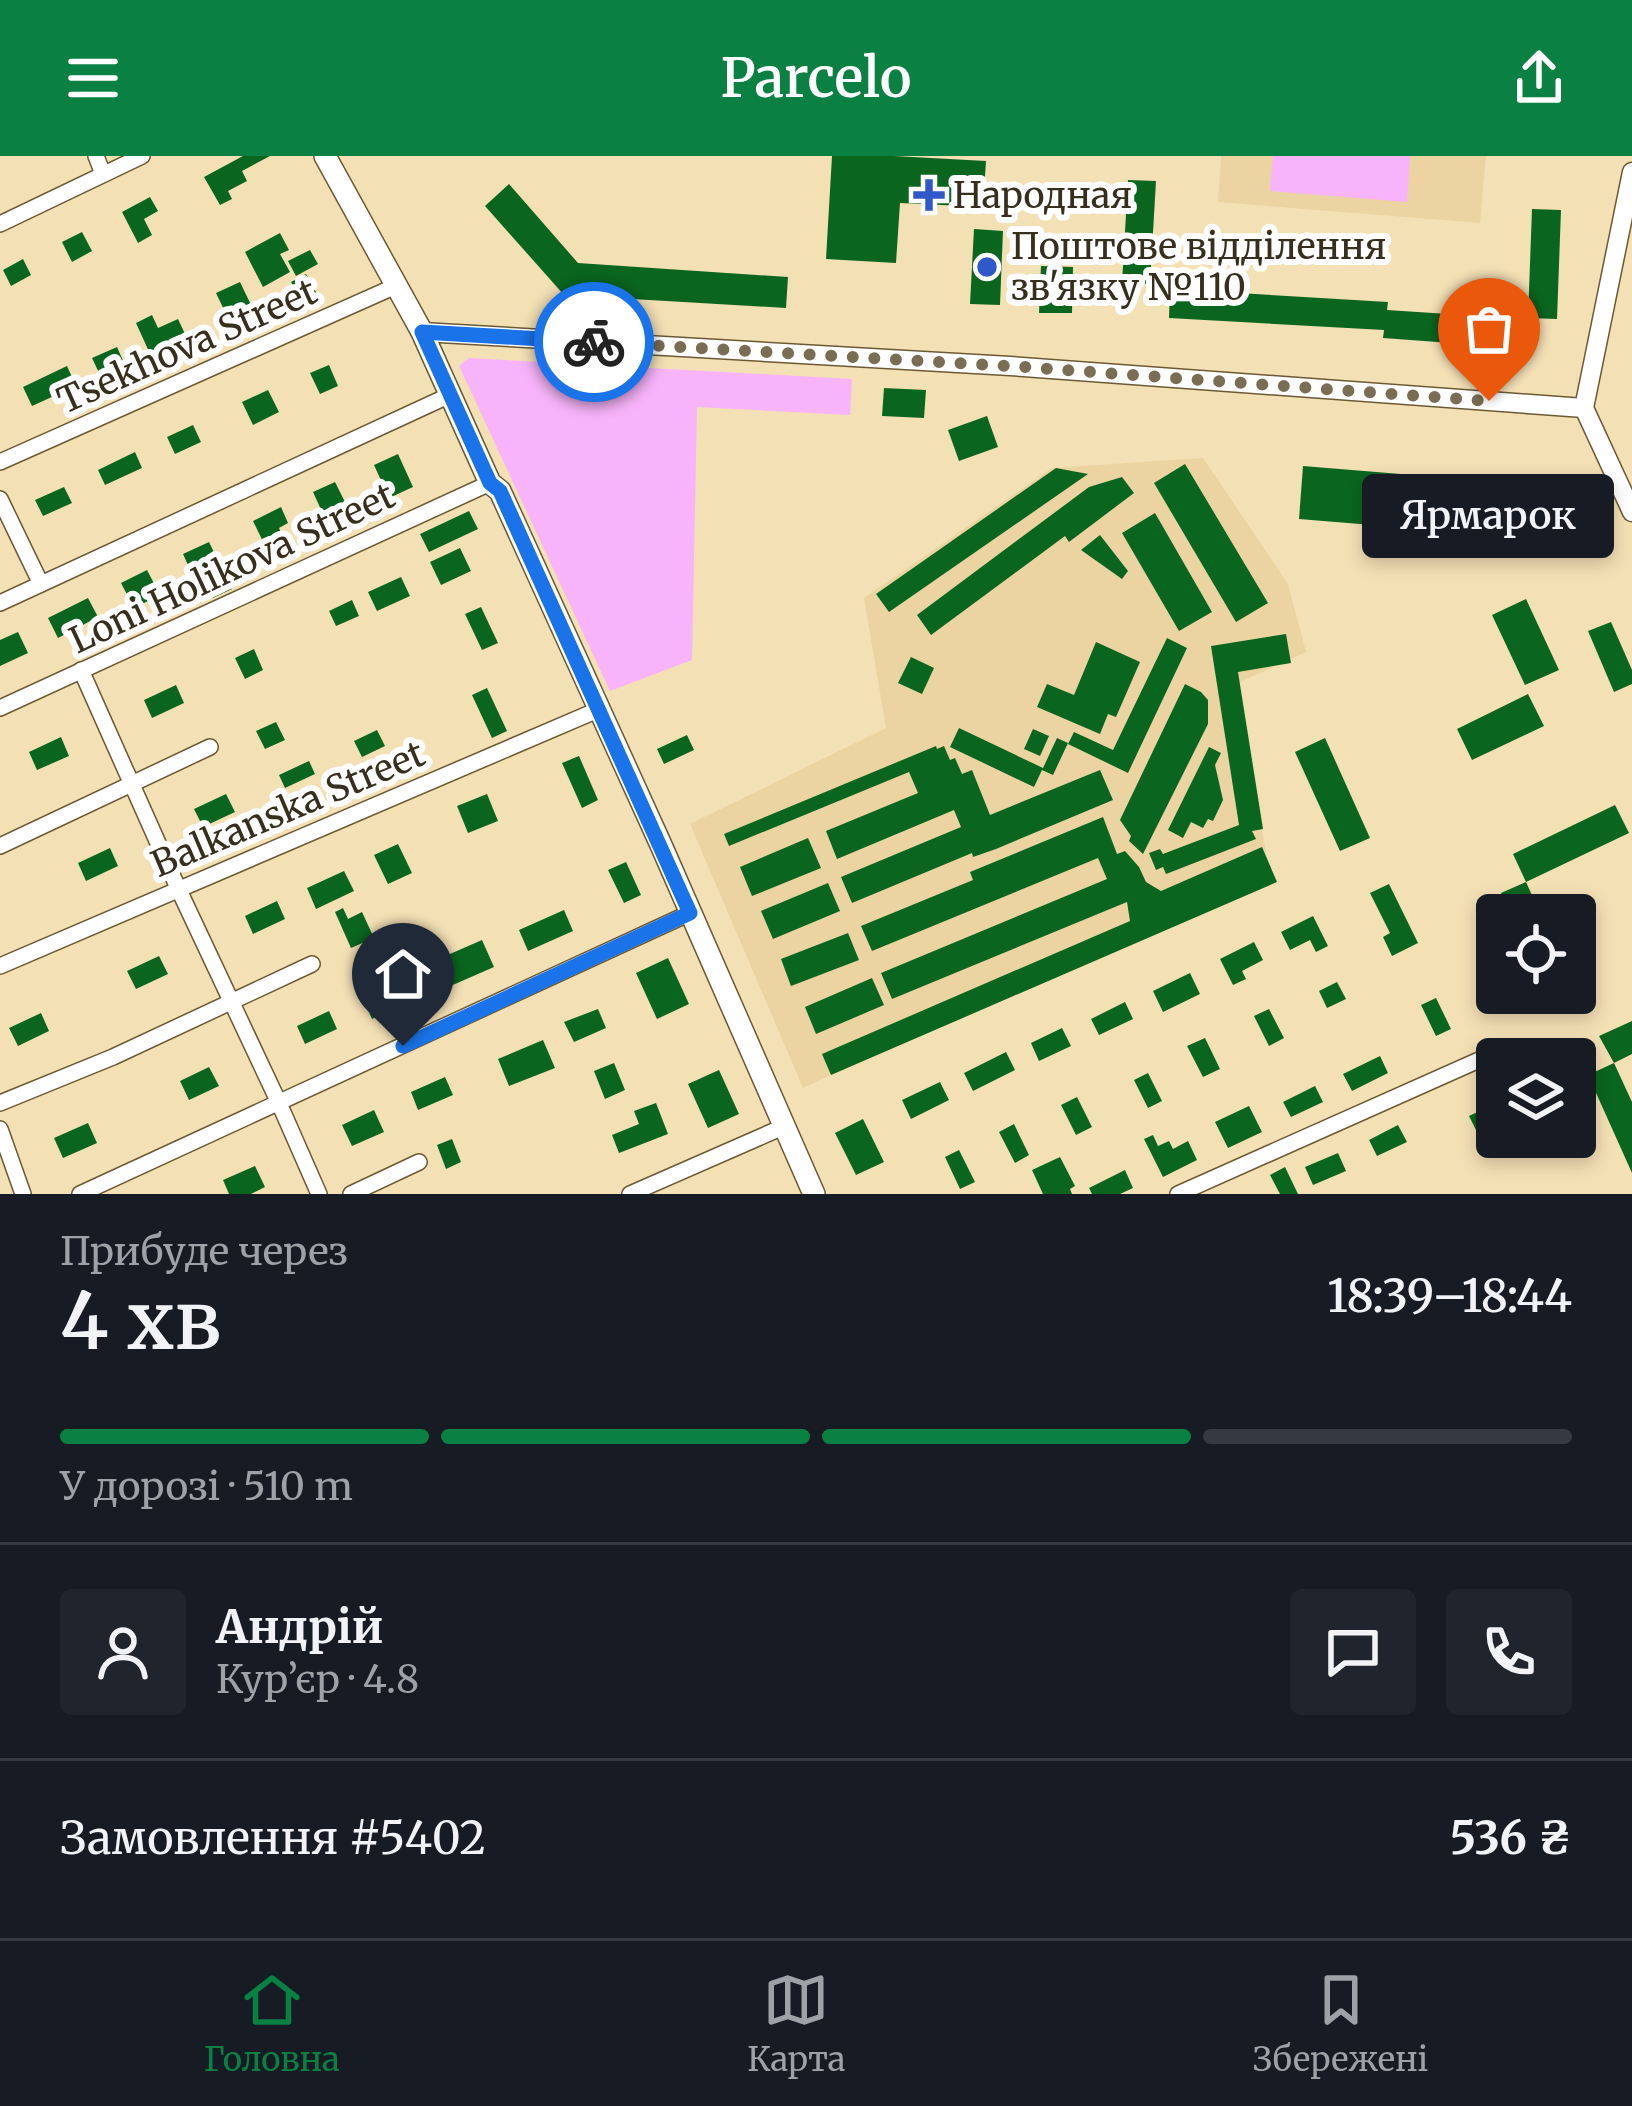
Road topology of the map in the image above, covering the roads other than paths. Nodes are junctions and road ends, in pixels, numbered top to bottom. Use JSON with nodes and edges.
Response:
{"nodes":[{"id":1,"x":95,"y":156,"type":"edge"},
{"id":2,"x":142,"y":156,"type":"edge"},
{"id":3,"x":325,"y":156,"type":"edge"},
{"id":4,"x":1632,"y":172,"type":"edge"},
{"id":5,"x":104,"y":174,"type":"junction"},
{"id":6,"x":0,"y":224,"type":"edge"},
{"id":7,"x":398,"y":285,"type":"junction"},
{"id":8,"x":422,"y":332,"type":"junction"},
{"id":9,"x":450,"y":395,"type":"junction"},
{"id":10,"x":1584,"y":408,"type":"junction"},
{"id":11,"x":0,"y":462,"type":"edge"},
{"id":12,"x":490,"y":483,"type":"junction"},
{"id":13,"x":0,"y":500,"type":"edge"},
{"id":14,"x":1632,"y":512,"type":"edge"},
{"id":15,"x":41,"y":584,"type":"junction"},
{"id":16,"x":0,"y":603,"type":"edge"},
{"id":17,"x":81,"y":670,"type":"junction"},
{"id":18,"x":0,"y":708,"type":"edge"},
{"id":19,"x":600,"y":709,"type":"junction"},
{"id":20,"x":210,"y":747,"type":"dead end"},
{"id":21,"x":132,"y":784,"type":"junction"},
{"id":22,"x":0,"y":846,"type":"edge"},
{"id":23,"x":178,"y":888,"type":"junction"},
{"id":24,"x":690,"y":913,"type":"junction"},
{"id":25,"x":312,"y":964,"type":"dead end"},
{"id":26,"x":0,"y":966,"type":"edge"},
{"id":27,"x":233,"y":1002,"type":"junction"},
{"id":28,"x":1476,"y":1061,"type":"edge"},
{"id":29,"x":0,"y":1102,"type":"edge"},
{"id":30,"x":279,"y":1103,"type":"junction"},
{"id":31,"x":783,"y":1127,"type":"junction"},
{"id":32,"x":0,"y":1129,"type":"edge"},
{"id":33,"x":419,"y":1162,"type":"dead end"},
{"id":34,"x":23,"y":1194,"type":"edge"},
{"id":35,"x":80,"y":1194,"type":"edge"},
{"id":36,"x":319,"y":1194,"type":"edge"},
{"id":37,"x":350,"y":1194,"type":"edge"},
{"id":38,"x":630,"y":1194,"type":"edge"},
{"id":39,"x":814,"y":1194,"type":"edge"},
{"id":40,"x":1178,"y":1194,"type":"edge"}],
"edges":[{"from":1,"to":5,"type":"street"},
{"from":2,"to":5,"type":"street"},
{"from":3,"to":7,"type":"main road"},
{"from":4,"to":10,"type":"street"},
{"from":5,"to":6,"type":"street"},
{"from":7,"to":8,"type":"main road"},
{"from":7,"to":11,"type":"street","name":"Tsekhova Street"},
{"from":8,"to":9,"type":"main road"},
{"from":8,"to":10,"type":"street"},
{"from":9,"to":12,"type":"main road"},
{"from":9,"to":15,"type":"street"},
{"from":10,"to":14,"type":"street"},
{"from":12,"to":17,"type":"street","name":"Loni Holikova Street"},
{"from":12,"to":19,"type":"main road"},
{"from":13,"to":15,"type":"street"},
{"from":15,"to":16,"type":"street"},
{"from":17,"to":18,"type":"street","name":"Loni Holikova Street"},
{"from":17,"to":21,"type":"street"},
{"from":19,"to":23,"type":"street","name":"Balkanska Street"},
{"from":19,"to":24,"type":"main road"},
{"from":20,"to":21,"type":"street"},
{"from":21,"to":22,"type":"street"},
{"from":21,"to":23,"type":"street"},
{"from":23,"to":26,"type":"street","name":"Balkanska Street"},
{"from":23,"to":27,"type":"street"},
{"from":24,"to":30,"type":"street"},
{"from":24,"to":31,"type":"main road"},
{"from":25,"to":27,"type":"street"},
{"from":27,"to":29,"type":"street"},
{"from":27,"to":30,"type":"street"},
{"from":28,"to":40,"type":"street"},
{"from":30,"to":35,"type":"street"},
{"from":30,"to":36,"type":"street"},
{"from":31,"to":38,"type":"street"},
{"from":31,"to":39,"type":"main road"},
{"from":32,"to":34,"type":"street"},
{"from":33,"to":37,"type":"street"}]}
